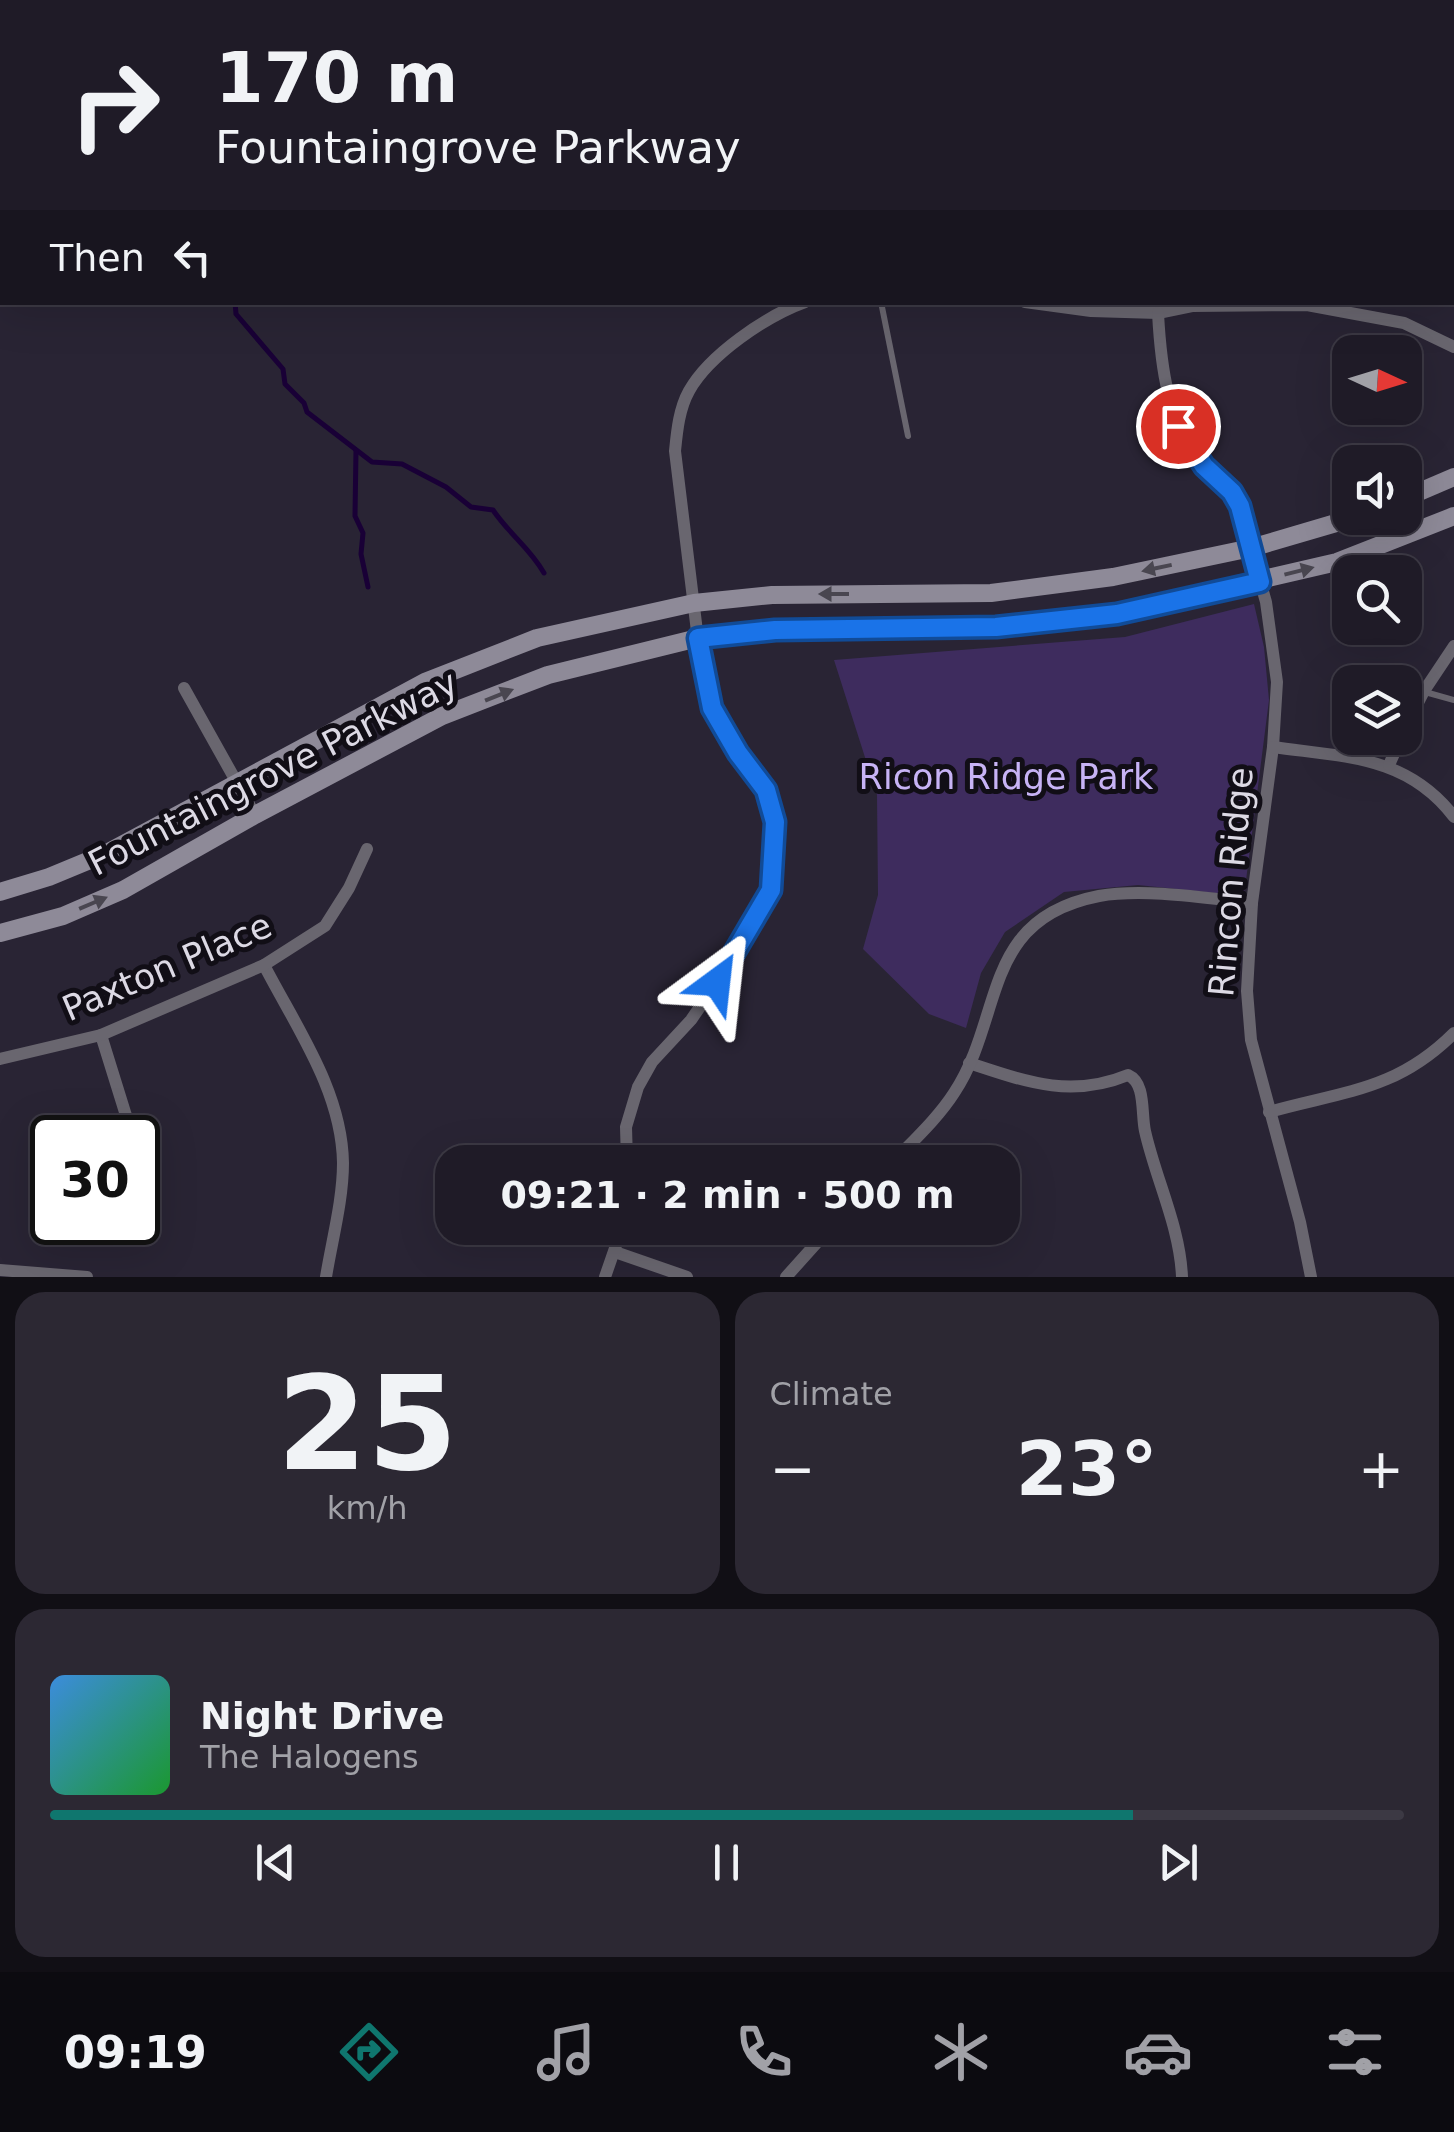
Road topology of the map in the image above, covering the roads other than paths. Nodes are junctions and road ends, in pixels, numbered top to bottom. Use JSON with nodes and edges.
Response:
{"nodes":[{"id":1,"x":796,"y":305,"type":"edge"},
{"id":2,"x":883,"y":305,"type":"edge"},
{"id":3,"x":1048,"y":305,"type":"edge"},
{"id":4,"x":1250,"y":305,"type":"edge"},
{"id":5,"x":1312,"y":305,"type":"edge"},
{"id":6,"x":1158,"y":313,"type":"junction"},
{"id":7,"x":1454,"y":347,"type":"edge"},
{"id":8,"x":908,"y":436,"type":"dead end"},
{"id":9,"x":1454,"y":477,"type":"edge"},
{"id":10,"x":1422,"y":491,"type":"edge"},
{"id":11,"x":1454,"y":516,"type":"edge"},
{"id":12,"x":1332,"y":524,"type":"edge"},
{"id":13,"x":1250,"y":548,"type":"junction"},
{"id":14,"x":1260,"y":582,"type":"junction"},
{"id":15,"x":694,"y":603,"type":"junction"},
{"id":16,"x":698,"y":638,"type":"junction"},
{"id":17,"x":1454,"y":646,"type":"edge"},
{"id":18,"x":184,"y":688,"type":"dead end"},
{"id":19,"x":1424,"y":691,"type":"junction"},
{"id":20,"x":1422,"y":695,"type":"edge"},
{"id":21,"x":1454,"y":700,"type":"edge"},
{"id":22,"x":1273,"y":747,"type":"junction"},
{"id":23,"x":1393,"y":755,"type":"edge"},
{"id":24,"x":1389,"y":765,"type":"junction"},
{"id":25,"x":237,"y":781,"type":"junction"},
{"id":26,"x":255,"y":815,"type":"junction"},
{"id":27,"x":1454,"y":816,"type":"edge"},
{"id":28,"x":368,"y":849,"type":"dead end"},
{"id":29,"x":0,"y":892,"type":"edge"},
{"id":30,"x":1252,"y":903,"type":"junction"},
{"id":31,"x":0,"y":932,"type":"edge"},
{"id":32,"x":264,"y":965,"type":"junction"},
{"id":33,"x":1454,"y":1033,"type":"edge"},
{"id":34,"x":101,"y":1034,"type":"junction"},
{"id":35,"x":0,"y":1059,"type":"edge"},
{"id":36,"x":969,"y":1063,"type":"junction"},
{"id":37,"x":1269,"y":1112,"type":"junction"},
{"id":38,"x":126,"y":1115,"type":"edge"},
{"id":39,"x":626,"y":1145,"type":"edge"},
{"id":40,"x":911,"y":1145,"type":"edge"},
{"id":41,"x":618,"y":1245,"type":"edge"},
{"id":42,"x":815,"y":1245,"type":"edge"},
{"id":43,"x":616,"y":1252,"type":"junction"},
{"id":44,"x":0,"y":1270,"type":"edge"},
{"id":45,"x":87,"y":1277,"type":"edge"},
{"id":46,"x":326,"y":1277,"type":"edge"},
{"id":47,"x":606,"y":1277,"type":"edge"},
{"id":48,"x":686,"y":1277,"type":"edge"},
{"id":49,"x":786,"y":1277,"type":"edge"},
{"id":50,"x":1182,"y":1277,"type":"edge"},
{"id":51,"x":1311,"y":1277,"type":"edge"}],
"edges":[{"from":1,"to":15,"type":"street"},
{"from":2,"to":8,"type":"lane"},
{"from":3,"to":6,"type":"street"},
{"from":4,"to":6,"type":"street"},
{"from":5,"to":7,"type":"street"},
{"from":6,"to":13,"type":"street","name":"Rincon Ridge"},
{"from":9,"to":10,"type":"main road"},
{"from":14,"to":11,"type":"main road","name":"Fountaingrove Parkway","one_way":true},
{"from":12,"to":13,"type":"main road","name":"Fountaingrove Parkway"},
{"from":13,"to":14,"type":"street","name":"Rincon Ridge"},
{"from":13,"to":15,"type":"main road","name":"Fountaingrove Parkway","one_way":true},
{"from":14,"to":16,"type":"main road","name":"Fountaingrove Parkway"},
{"from":14,"to":22,"type":"street","name":"Rincon Ridge"},
{"from":15,"to":16,"type":"street"},
{"from":15,"to":25,"type":"main road","name":"Fountaingrove Parkway"},
{"from":26,"to":16,"type":"main road","name":"Fountaingrove Parkway","one_way":true},
{"from":16,"to":39,"type":"street"},
{"from":17,"to":19,"type":"street"},
{"from":18,"to":25,"type":"street"},
{"from":19,"to":20,"type":"street"},
{"from":19,"to":21,"type":"lane"},
{"from":22,"to":24,"type":"street"},
{"from":22,"to":30,"type":"street","name":"Rincon Ridge"},
{"from":23,"to":24,"type":"street"},
{"from":24,"to":27,"type":"street"},
{"from":25,"to":26,"type":"street"},
{"from":25,"to":29,"type":"main road","name":"Fountaingrove Parkway"},
{"from":31,"to":26,"type":"main road","name":"Fountaingrove Parkway","one_way":true},
{"from":28,"to":32,"type":"street","name":"Paxton Place"},
{"from":30,"to":36,"type":"street"},
{"from":30,"to":37,"type":"street","name":"Rincon Ridge"},
{"from":32,"to":34,"type":"street","name":"Paxton Place"},
{"from":32,"to":46,"type":"street"},
{"from":33,"to":37,"type":"street"},
{"from":34,"to":35,"type":"street","name":"Paxton Place"},
{"from":34,"to":38,"type":"street"},
{"from":36,"to":40,"type":"street"},
{"from":36,"to":50,"type":"street"},
{"from":37,"to":51,"type":"street","name":"Rincon Ridge"},
{"from":41,"to":43,"type":"street"},
{"from":42,"to":49,"type":"street"},
{"from":43,"to":47,"type":"street"},
{"from":43,"to":48,"type":"street"},
{"from":44,"to":45,"type":"street"}]}
